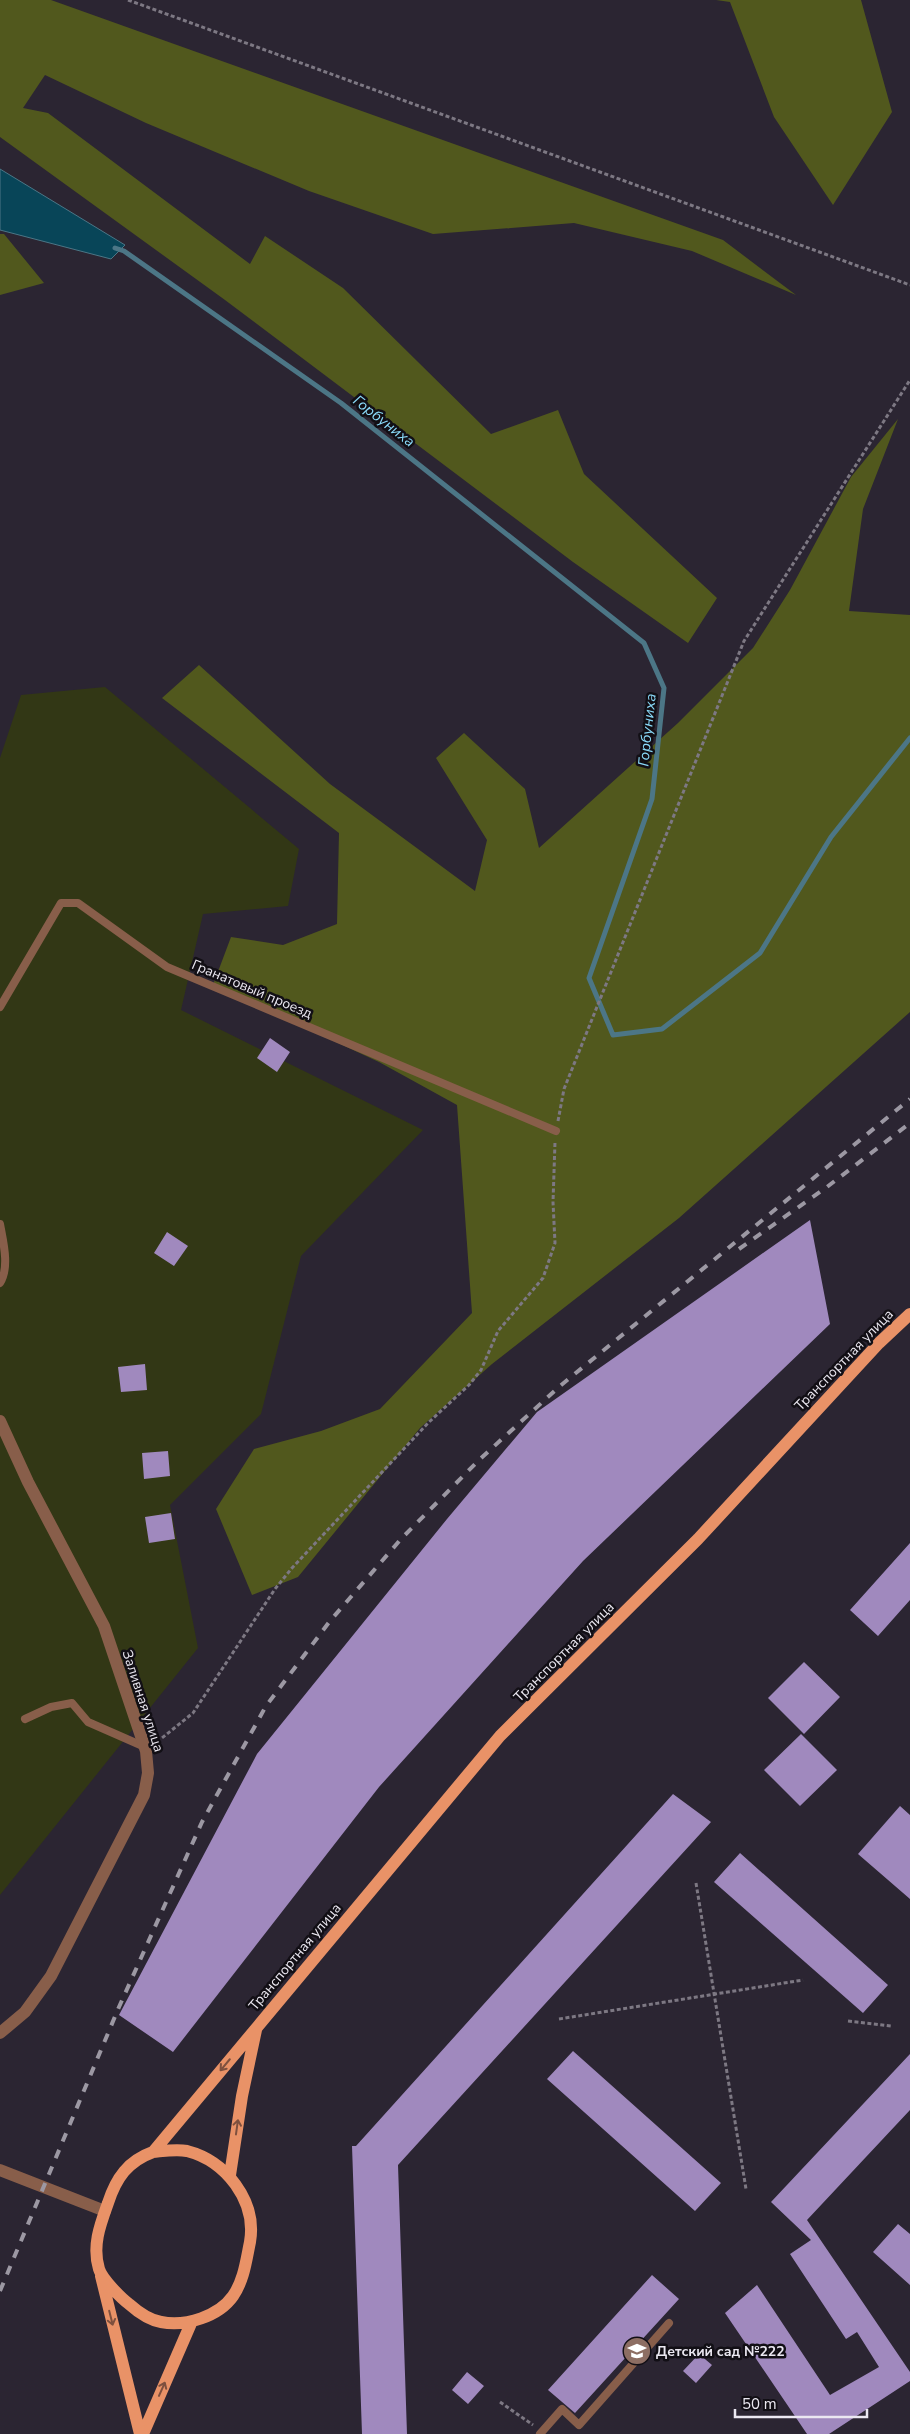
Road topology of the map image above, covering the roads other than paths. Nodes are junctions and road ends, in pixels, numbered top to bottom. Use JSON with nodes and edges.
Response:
{"nodes":[{"id":1,"x":0,"y":1008,"type":"edge"},
{"id":2,"x":556,"y":1131,"type":"road end"},
{"id":3,"x":0,"y":1224,"type":"edge"},
{"id":4,"x":0,"y":1283,"type":"edge"},
{"id":5,"x":910,"y":1314,"type":"edge"},
{"id":6,"x":0,"y":1421,"type":"edge"},
{"id":7,"x":25,"y":1719,"type":"dead end"},
{"id":8,"x":146,"y":1749,"type":"junction"},
{"id":9,"x":256,"y":2027,"type":"junction"},
{"id":10,"x":0,"y":2033,"type":"edge"},
{"id":11,"x":153,"y":2152,"type":"junction"},
{"id":12,"x":0,"y":2170,"type":"edge"},
{"id":13,"x":230,"y":2175,"type":"junction"},
{"id":14,"x":105,"y":2211,"type":"junction"},
{"id":15,"x":100,"y":2271,"type":"junction"},
{"id":16,"x":192,"y":2321,"type":"junction"},
{"id":17,"x":669,"y":2323,"type":"dead end"},
{"id":18,"x":541,"y":2433,"type":"edge"},
{"id":19,"x":141,"y":2434,"type":"edge"}],
"edges":[{"from":1,"to":2,"type":"lane","name":"Гранатовый проезд"},
{"from":3,"to":4,"type":"lane"},
{"from":5,"to":9,"type":"main road","name":"Транспортная улица"},
{"from":6,"to":8,"type":"street","name":"Заливная улица"},
{"from":7,"to":8,"type":"lane"},
{"from":8,"to":10,"type":"street","name":"Заливная улица"},
{"from":9,"to":11,"type":"main road","name":"Транспортная улица","one_way":true},
{"from":13,"to":9,"type":"main road","one_way":true},
{"from":11,"to":13,"type":"main road"},
{"from":11,"to":14,"type":"main road"},
{"from":12,"to":14,"type":"street"},
{"from":13,"to":16,"type":"main road"},
{"from":14,"to":15,"type":"main road"},
{"from":15,"to":16,"type":"main road"},
{"from":15,"to":19,"type":"main road","one_way":true},
{"from":19,"to":16,"type":"main road","one_way":true},
{"from":17,"to":18,"type":"lane"}]}
